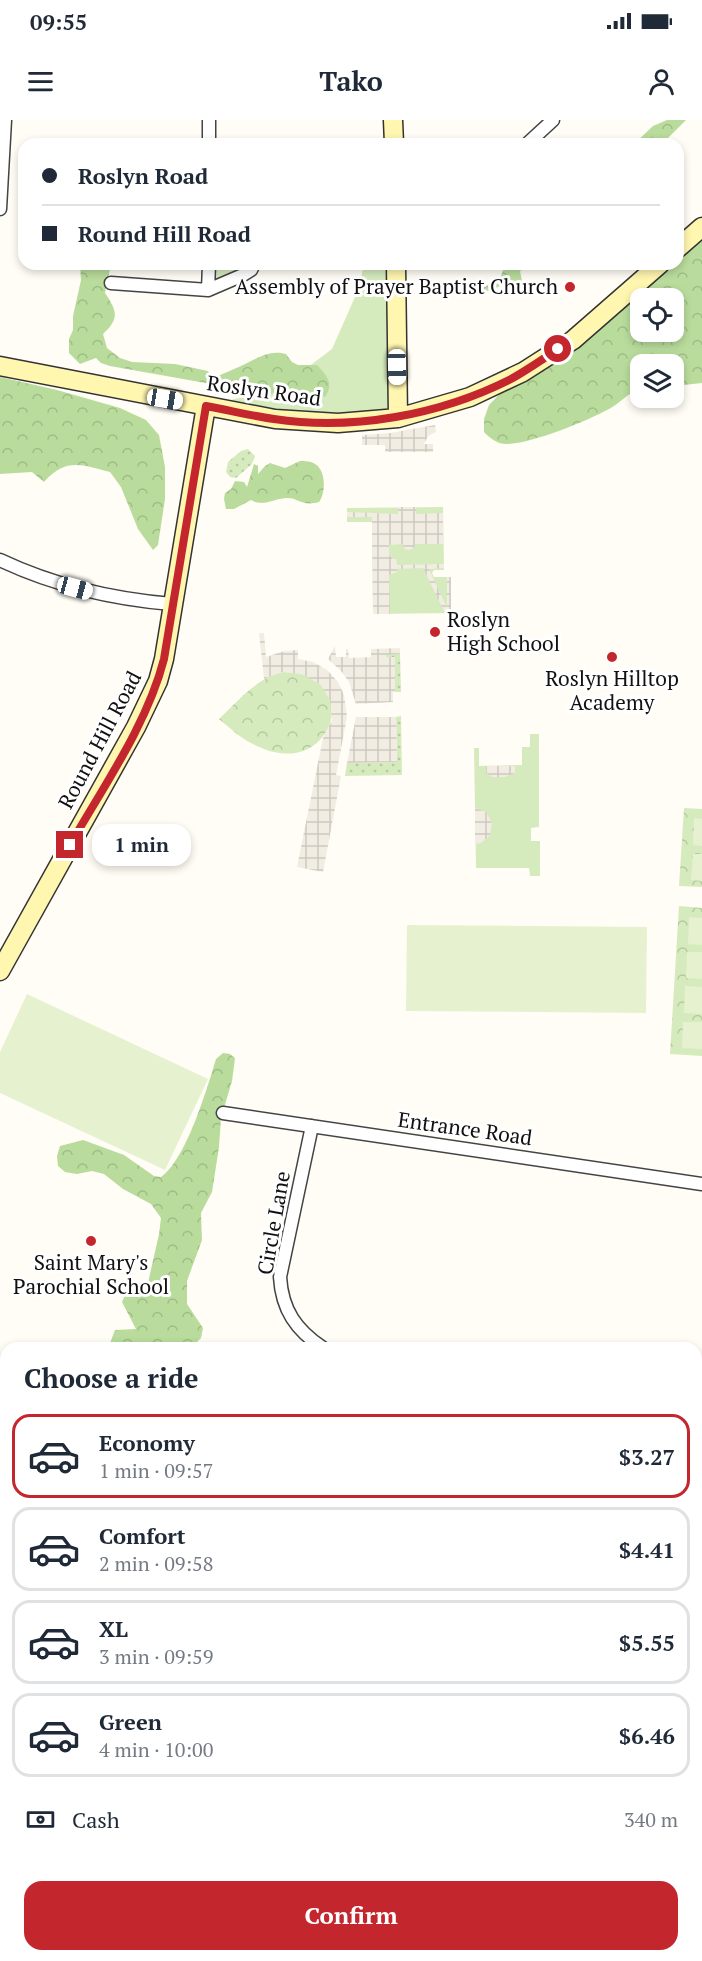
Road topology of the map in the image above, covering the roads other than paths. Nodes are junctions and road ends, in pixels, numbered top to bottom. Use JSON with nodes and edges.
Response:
{"nodes":[{"id":1,"x":5,"y":120,"type":"edge"},
{"id":2,"x":209,"y":120,"type":"edge"},
{"id":3,"x":393,"y":120,"type":"edge"},
{"id":4,"x":553,"y":120,"type":"edge"},
{"id":5,"x":209,"y":138,"type":"edge"},
{"id":6,"x":394,"y":138,"type":"edge"},
{"id":7,"x":533,"y":138,"type":"edge"},
{"id":8,"x":0,"y":209,"type":"edge"},
{"id":9,"x":702,"y":227,"type":"edge"},
{"id":10,"x":684,"y":243,"type":"edge"},
{"id":11,"x":209,"y":270,"type":"edge"},
{"id":12,"x":250,"y":270,"type":"edge"},
{"id":13,"x":396,"y":270,"type":"edge"},
{"id":14,"x":653,"y":270,"type":"edge"},
{"id":15,"x":111,"y":283,"type":"dead end"},
{"id":16,"x":208,"y":290,"type":"junction"},
{"id":17,"x":0,"y":366,"type":"edge"},
{"id":18,"x":206,"y":406,"type":"junction"},
{"id":19,"x":398,"y":418,"type":"junction"},
{"id":20,"x":0,"y":560,"type":"edge"},
{"id":21,"x":172,"y":604,"type":"junction"},
{"id":22,"x":0,"y":970,"type":"edge"},
{"id":23,"x":223,"y":1113,"type":"dead end"},
{"id":24,"x":312,"y":1126,"type":"junction"},
{"id":25,"x":702,"y":1184,"type":"edge"},
{"id":26,"x":313,"y":1342,"type":"edge"}],
"edges":[{"from":1,"to":8,"type":"street"},
{"from":2,"to":5,"type":"street"},
{"from":3,"to":6,"type":"street"},
{"from":4,"to":7,"type":"street"},
{"from":9,"to":10,"type":"street"},
{"from":11,"to":16,"type":"street"},
{"from":12,"to":16,"type":"street"},
{"from":13,"to":19,"type":"street"},
{"from":14,"to":19,"type":"street","name":"Roslyn Road"},
{"from":15,"to":16,"type":"street"},
{"from":17,"to":18,"type":"street","name":"Roslyn Road"},
{"from":18,"to":19,"type":"street","name":"Roslyn Road"},
{"from":18,"to":21,"type":"street","name":"Round Hill Road"},
{"from":20,"to":21,"type":"street"},
{"from":21,"to":22,"type":"street","name":"Round Hill Road"},
{"from":23,"to":24,"type":"street","name":"Entrance Road"},
{"from":24,"to":25,"type":"street","name":"Entrance Road"},
{"from":24,"to":26,"type":"street","name":"Circle Lane"}]}
